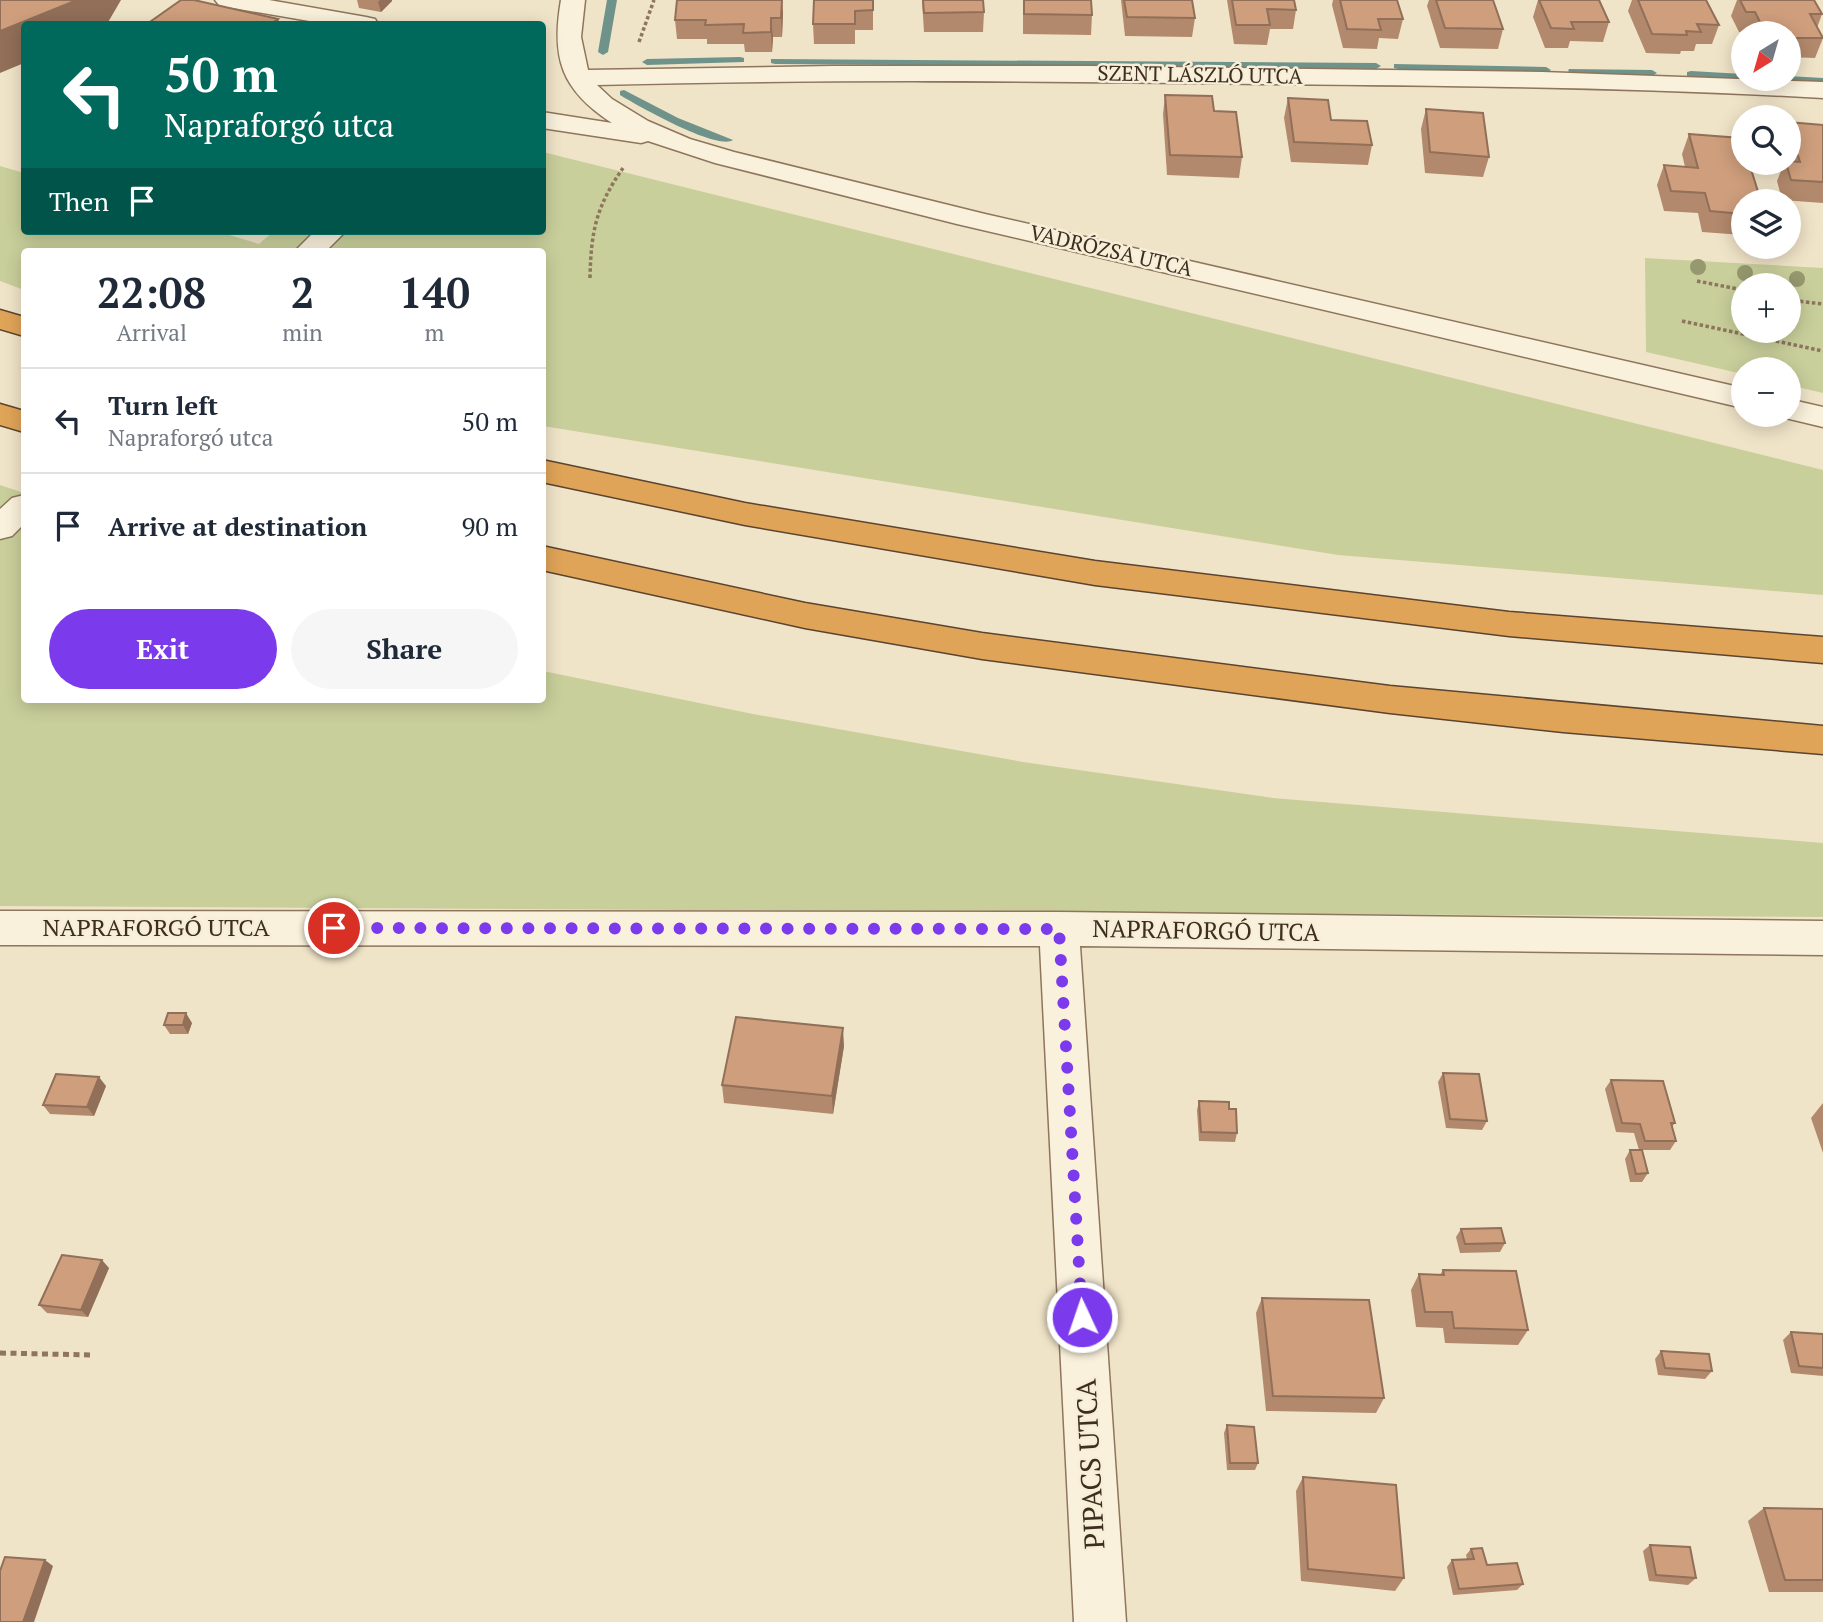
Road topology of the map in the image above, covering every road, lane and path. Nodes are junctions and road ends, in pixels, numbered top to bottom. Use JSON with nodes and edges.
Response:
{"nodes":[{"id":1,"x":227,"y":0,"type":"edge"},
{"id":2,"x":573,"y":0,"type":"edge"},
{"id":3,"x":349,"y":21,"type":"edge"},
{"id":4,"x":577,"y":78,"type":"junction"},
{"id":5,"x":1823,"y":90,"type":"edge"},
{"id":6,"x":546,"y":121,"type":"edge"},
{"id":7,"x":654,"y":137,"type":"junction"},
{"id":8,"x":327,"y":235,"type":"edge"},
{"id":9,"x":313,"y":248,"type":"edge"},
{"id":10,"x":590,"y":278,"type":"dead end"},
{"id":11,"x":1697,"y":281,"type":"dead end"},
{"id":12,"x":1731,"y":288,"type":"edge"},
{"id":13,"x":1801,"y":301,"type":"edge"},
{"id":14,"x":1823,"y":304,"type":"edge"},
{"id":15,"x":0,"y":319,"type":"edge"},
{"id":16,"x":1682,"y":320,"type":"dead end"},
{"id":17,"x":21,"y":326,"type":"edge"},
{"id":18,"x":1731,"y":330,"type":"edge"},
{"id":19,"x":1790,"y":343,"type":"edge"},
{"id":20,"x":1823,"y":351,"type":"edge"},
{"id":21,"x":1731,"y":395,"type":"edge"},
{"id":22,"x":1801,"y":412,"type":"edge"},
{"id":23,"x":0,"y":414,"type":"edge"},
{"id":24,"x":1823,"y":417,"type":"edge"},
{"id":25,"x":21,"y":421,"type":"edge"},
{"id":26,"x":546,"y":472,"type":"edge"},
{"id":27,"x":21,"y":509,"type":"edge"},
{"id":28,"x":0,"y":528,"type":"edge"},
{"id":29,"x":546,"y":559,"type":"edge"},
{"id":30,"x":1823,"y":650,"type":"edge"},
{"id":31,"x":1823,"y":740,"type":"edge"},
{"id":32,"x":0,"y":928,"type":"edge"},
{"id":33,"x":1059,"y":929,"type":"junction"},
{"id":34,"x":1823,"y":938,"type":"edge"},
{"id":35,"x":0,"y":1353,"type":"edge"},
{"id":36,"x":93,"y":1355,"type":"dead end"},
{"id":37,"x":1100,"y":1622,"type":"edge"}],
"edges":[{"from":1,"to":3,"type":"street"},
{"from":2,"to":4,"type":"street","name":"VADRÓZSA UTCA"},
{"from":4,"to":5,"type":"street","name":"SZENT LÁSZLÓ UTCA"},
{"from":4,"to":7,"type":"street","name":"VADRÓZSA UTCA"},
{"from":6,"to":7,"type":"street"},
{"from":7,"to":10,"type":"path"},
{"from":7,"to":21,"type":"street","name":"VADRÓZSA UTCA"},
{"from":8,"to":9,"type":"street"},
{"from":11,"to":12,"type":"path"},
{"from":13,"to":14,"type":"path"},
{"from":15,"to":17,"type":"highway"},
{"from":16,"to":18,"type":"path"},
{"from":19,"to":20,"type":"path"},
{"from":22,"to":24,"type":"street"},
{"from":23,"to":25,"type":"highway"},
{"from":26,"to":30,"type":"highway"},
{"from":27,"to":28,"type":"street"},
{"from":29,"to":31,"type":"highway"},
{"from":32,"to":33,"type":"street","name":"NAPRAFORGÓ UTCA"},
{"from":33,"to":34,"type":"street","name":"NAPRAFORGÓ UTCA"},
{"from":33,"to":37,"type":"street","name":"PIPACS UTCA"},
{"from":35,"to":36,"type":"path"}]}
